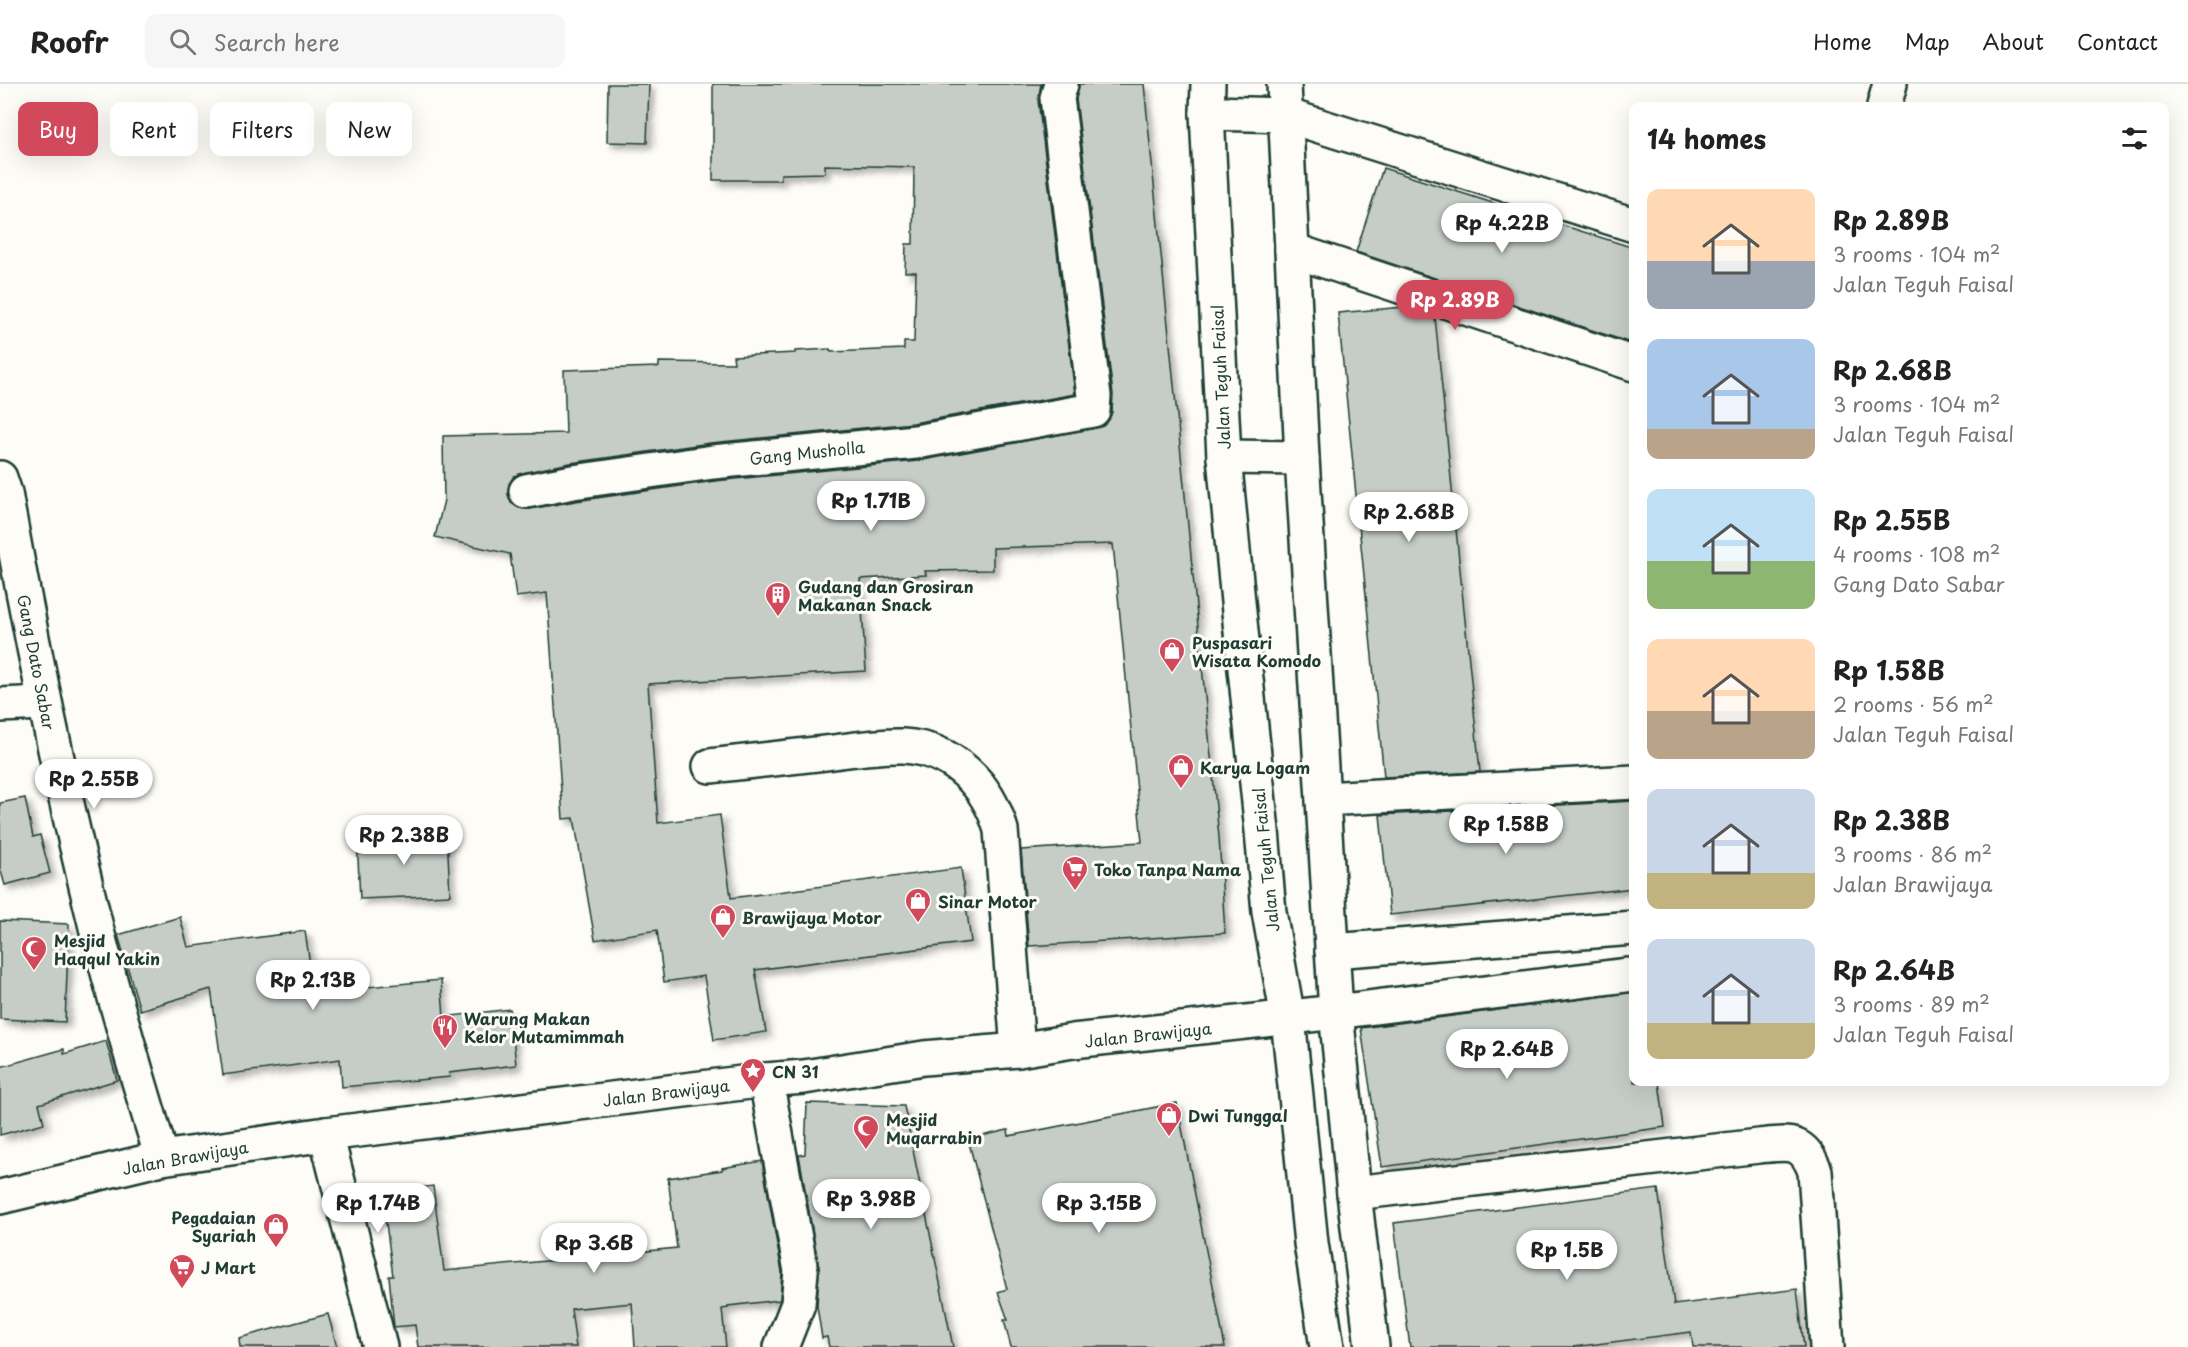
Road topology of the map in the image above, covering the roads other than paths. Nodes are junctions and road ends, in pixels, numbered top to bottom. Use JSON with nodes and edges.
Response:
{"nodes":[{"id":1,"x":1061,"y":84,"type":"edge"},
{"id":2,"x":1890,"y":84,"type":"edge"},
{"id":3,"x":1207,"y":99,"type":"edge"},
{"id":4,"x":1285,"y":99,"type":"edge"},
{"id":5,"x":1885,"y":102,"type":"edge"},
{"id":6,"x":1629,"y":223,"type":"edge"},
{"id":7,"x":1292,"y":250,"type":"junction"},
{"id":8,"x":1629,"y":362,"type":"edge"},
{"id":9,"x":1224,"y":457,"type":"junction"},
{"id":10,"x":1302,"y":458,"type":"junction"},
{"id":11,"x":0,"y":478,"type":"edge"},
{"id":12,"x":526,"y":491,"type":"dead end"},
{"id":13,"x":44,"y":703,"type":"junction"},
{"id":14,"x":0,"y":705,"type":"edge"},
{"id":15,"x":710,"y":766,"type":"dead end"},
{"id":16,"x":1629,"y":782,"type":"edge"},
{"id":17,"x":1323,"y":799,"type":"junction"},
{"id":18,"x":1629,"y":928,"type":"edge"},
{"id":19,"x":1332,"y":951,"type":"junction"},
{"id":20,"x":1627,"y":975,"type":"dead end"},
{"id":21,"x":1336,"y":1012,"type":"junction"},
{"id":22,"x":1288,"y":1018,"type":"junction"},
{"id":23,"x":1018,"y":1050,"type":"junction"},
{"id":24,"x":766,"y":1080,"type":"junction"},
{"id":25,"x":326,"y":1134,"type":"junction"},
{"id":26,"x":162,"y":1158,"type":"junction"},
{"id":27,"x":1354,"y":1193,"type":"junction"},
{"id":28,"x":0,"y":1197,"type":"edge"},
{"id":29,"x":380,"y":1347,"type":"edge"},
{"id":30,"x":781,"y":1347,"type":"edge"},
{"id":31,"x":1326,"y":1347,"type":"edge"},
{"id":32,"x":1372,"y":1347,"type":"edge"},
{"id":33,"x":1827,"y":1347,"type":"edge"}],
"edges":[{"from":1,"to":12,"type":"main road","name":"Gang Musholla"},
{"from":2,"to":5,"type":"main road"},
{"from":3,"to":4,"type":"main road"},
{"from":3,"to":9,"type":"main road","name":"Jalan Teguh Faisal"},
{"from":4,"to":6,"type":"main road"},
{"from":4,"to":7,"type":"main road"},
{"from":7,"to":8,"type":"main road"},
{"from":7,"to":10,"type":"main road"},
{"from":9,"to":10,"type":"main road"},
{"from":9,"to":22,"type":"main road","name":"Jalan Teguh Faisal"},
{"from":10,"to":17,"type":"main road"},
{"from":11,"to":13,"type":"main road","name":"Gang Dato Sabar"},
{"from":13,"to":14,"type":"main road"},
{"from":13,"to":26,"type":"main road","name":"Gang Dato Sabar"},
{"from":15,"to":23,"type":"main road"},
{"from":16,"to":17,"type":"main road"},
{"from":17,"to":19,"type":"main road"},
{"from":18,"to":19,"type":"main road"},
{"from":19,"to":21,"type":"main road"},
{"from":20,"to":21,"type":"main road","name":"Jalan Brawijaya"},
{"from":21,"to":22,"type":"main road","name":"Jalan Brawijaya"},
{"from":21,"to":27,"type":"main road"},
{"from":22,"to":23,"type":"main road","name":"Jalan Brawijaya"},
{"from":22,"to":31,"type":"main road","name":"Jalan Teguh Faisal"},
{"from":23,"to":24,"type":"main road","name":"Jalan Brawijaya"},
{"from":24,"to":25,"type":"main road","name":"Jalan Brawijaya"},
{"from":24,"to":30,"type":"main road"},
{"from":25,"to":26,"type":"main road","name":"Jalan Brawijaya"},
{"from":25,"to":29,"type":"main road"},
{"from":26,"to":28,"type":"main road","name":"Jalan Brawijaya"},
{"from":27,"to":32,"type":"main road"},
{"from":27,"to":33,"type":"main road"}]}
